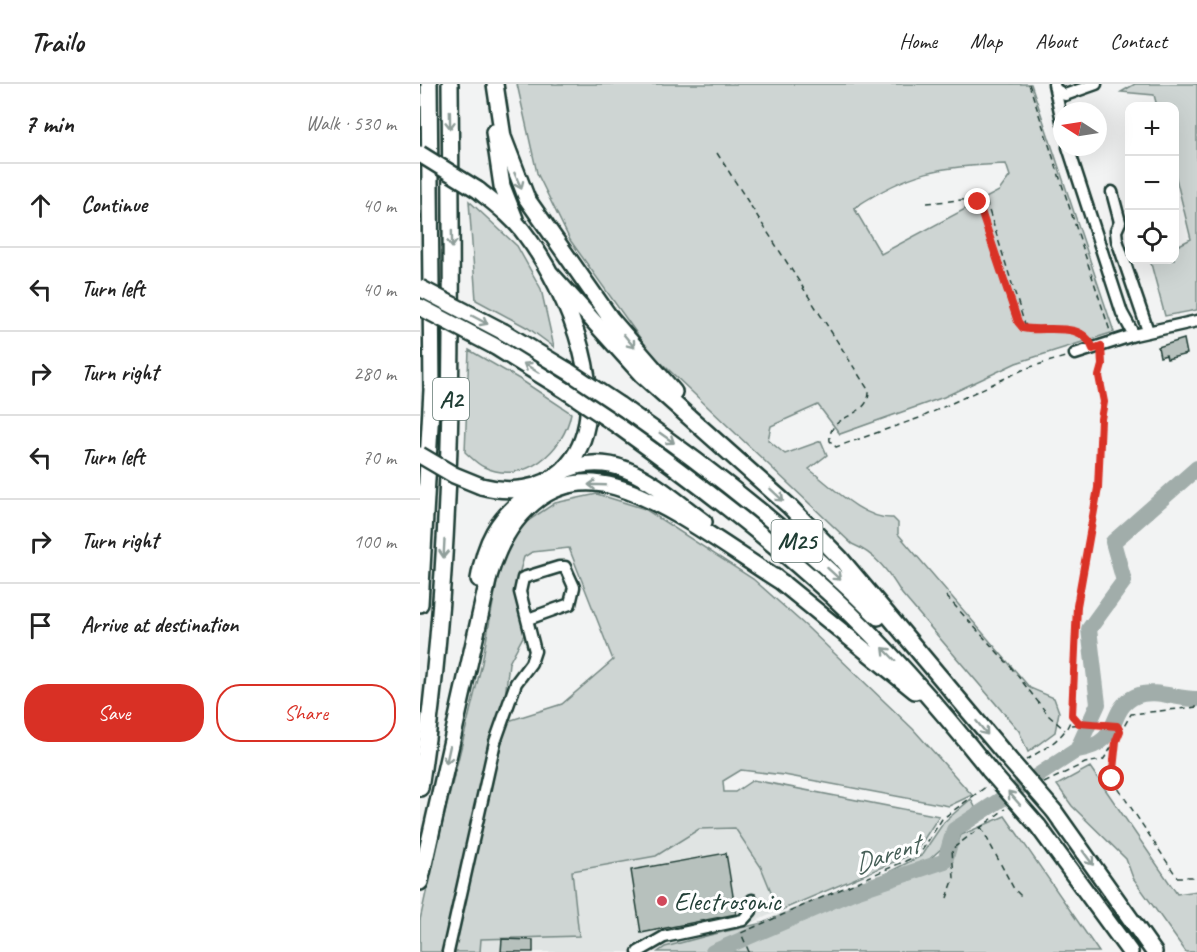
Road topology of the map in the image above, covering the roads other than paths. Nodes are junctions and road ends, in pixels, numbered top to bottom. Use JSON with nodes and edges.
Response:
{"nodes":[{"id":1,"x":429,"y":84,"type":"edge"},
{"id":2,"x":450,"y":84,"type":"edge"},
{"id":3,"x":488,"y":84,"type":"edge"},
{"id":4,"x":495,"y":84,"type":"edge"},
{"id":5,"x":1096,"y":84,"type":"edge"},
{"id":6,"x":1055,"y":86,"type":"edge"},
{"id":7,"x":1058,"y":102,"type":"edge"},
{"id":8,"x":420,"y":154,"type":"edge"},
{"id":9,"x":1071,"y":156,"type":"edge"},
{"id":10,"x":1113,"y":192,"type":"dead end"},
{"id":11,"x":517,"y":224,"type":"junction"},
{"id":12,"x":1125,"y":224,"type":"edge"},
{"id":13,"x":1125,"y":261,"type":"edge"},
{"id":14,"x":1126,"y":264,"type":"edge"},
{"id":15,"x":550,"y":273,"type":"junction"},
{"id":16,"x":420,"y":288,"type":"edge"},
{"id":17,"x":420,"y":307,"type":"edge"},
{"id":18,"x":1197,"y":321,"type":"edge"},
{"id":19,"x":1148,"y":331,"type":"junction"},
{"id":20,"x":1134,"y":335,"type":"junction"},
{"id":21,"x":1075,"y":354,"type":"road end"},
{"id":22,"x":420,"y":455,"type":"edge"},
{"id":23,"x":734,"y":455,"type":"junction"},
{"id":24,"x":559,"y":474,"type":"junction"},
{"id":25,"x":543,"y":483,"type":"junction"},
{"id":26,"x":783,"y":583,"type":"junction"},
{"id":27,"x":420,"y":604,"type":"edge"},
{"id":28,"x":528,"y":619,"type":"junction"},
{"id":29,"x":957,"y":697,"type":"junction"},
{"id":30,"x":460,"y":698,"type":"junction"},
{"id":31,"x":944,"y":712,"type":"junction"},
{"id":32,"x":420,"y":788,"type":"edge"},
{"id":33,"x":420,"y":882,"type":"edge"},
{"id":34,"x":752,"y":900,"type":"dead end"},
{"id":35,"x":448,"y":952,"type":"edge"},
{"id":36,"x":638,"y":952,"type":"edge"},
{"id":37,"x":1130,"y":952,"type":"edge"},
{"id":38,"x":1154,"y":952,"type":"edge"}],
"edges":[{"from":1,"to":27,"type":"highway","number":"A2"},
{"from":2,"to":32,"type":"highway","number":"A2","one_way":true},
{"from":3,"to":11,"type":"highway"},
{"from":4,"to":23,"type":"highway","number":"M25","one_way":true},
{"from":5,"to":6,"type":"street"},
{"from":6,"to":7,"type":"street"},
{"from":8,"to":11,"type":"highway","bridge":true},
{"from":9,"to":20,"type":"street"},
{"from":10,"to":12,"type":"street"},
{"from":11,"to":15,"type":"highway"},
{"from":12,"to":13,"type":"street"},
{"from":14,"to":19,"type":"street"},
{"from":15,"to":23,"type":"highway","number":"M25"},
{"from":15,"to":24,"type":"highway"},
{"from":16,"to":29,"type":"highway","number":"M25","one_way":true,"bridge":true},
{"from":31,"to":17,"type":"highway","number":"M25","one_way":true,"bridge":true},
{"from":18,"to":19,"type":"street"},
{"from":19,"to":20,"type":"street"},
{"from":20,"to":21,"type":"street"},
{"from":22,"to":25,"type":"highway","bridge":true},
{"from":23,"to":29,"type":"highway","number":"M25","one_way":true},
{"from":24,"to":25,"type":"highway"},
{"from":24,"to":26,"type":"highway","number":"M25"},
{"from":25,"to":30,"type":"highway"},
{"from":26,"to":30,"type":"highway","number":"M25","one_way":true},
{"from":26,"to":31,"type":"highway","number":"M25"},
{"from":28,"to":28,"type":"street"},
{"from":28,"to":35,"type":"street"},
{"from":29,"to":38,"type":"highway","number":"M25","one_way":true,"bridge":true},
{"from":30,"to":33,"type":"highway","one_way":true},
{"from":37,"to":31,"type":"highway","number":"M25","one_way":true,"bridge":true},
{"from":34,"to":36,"type":"street"}]}
